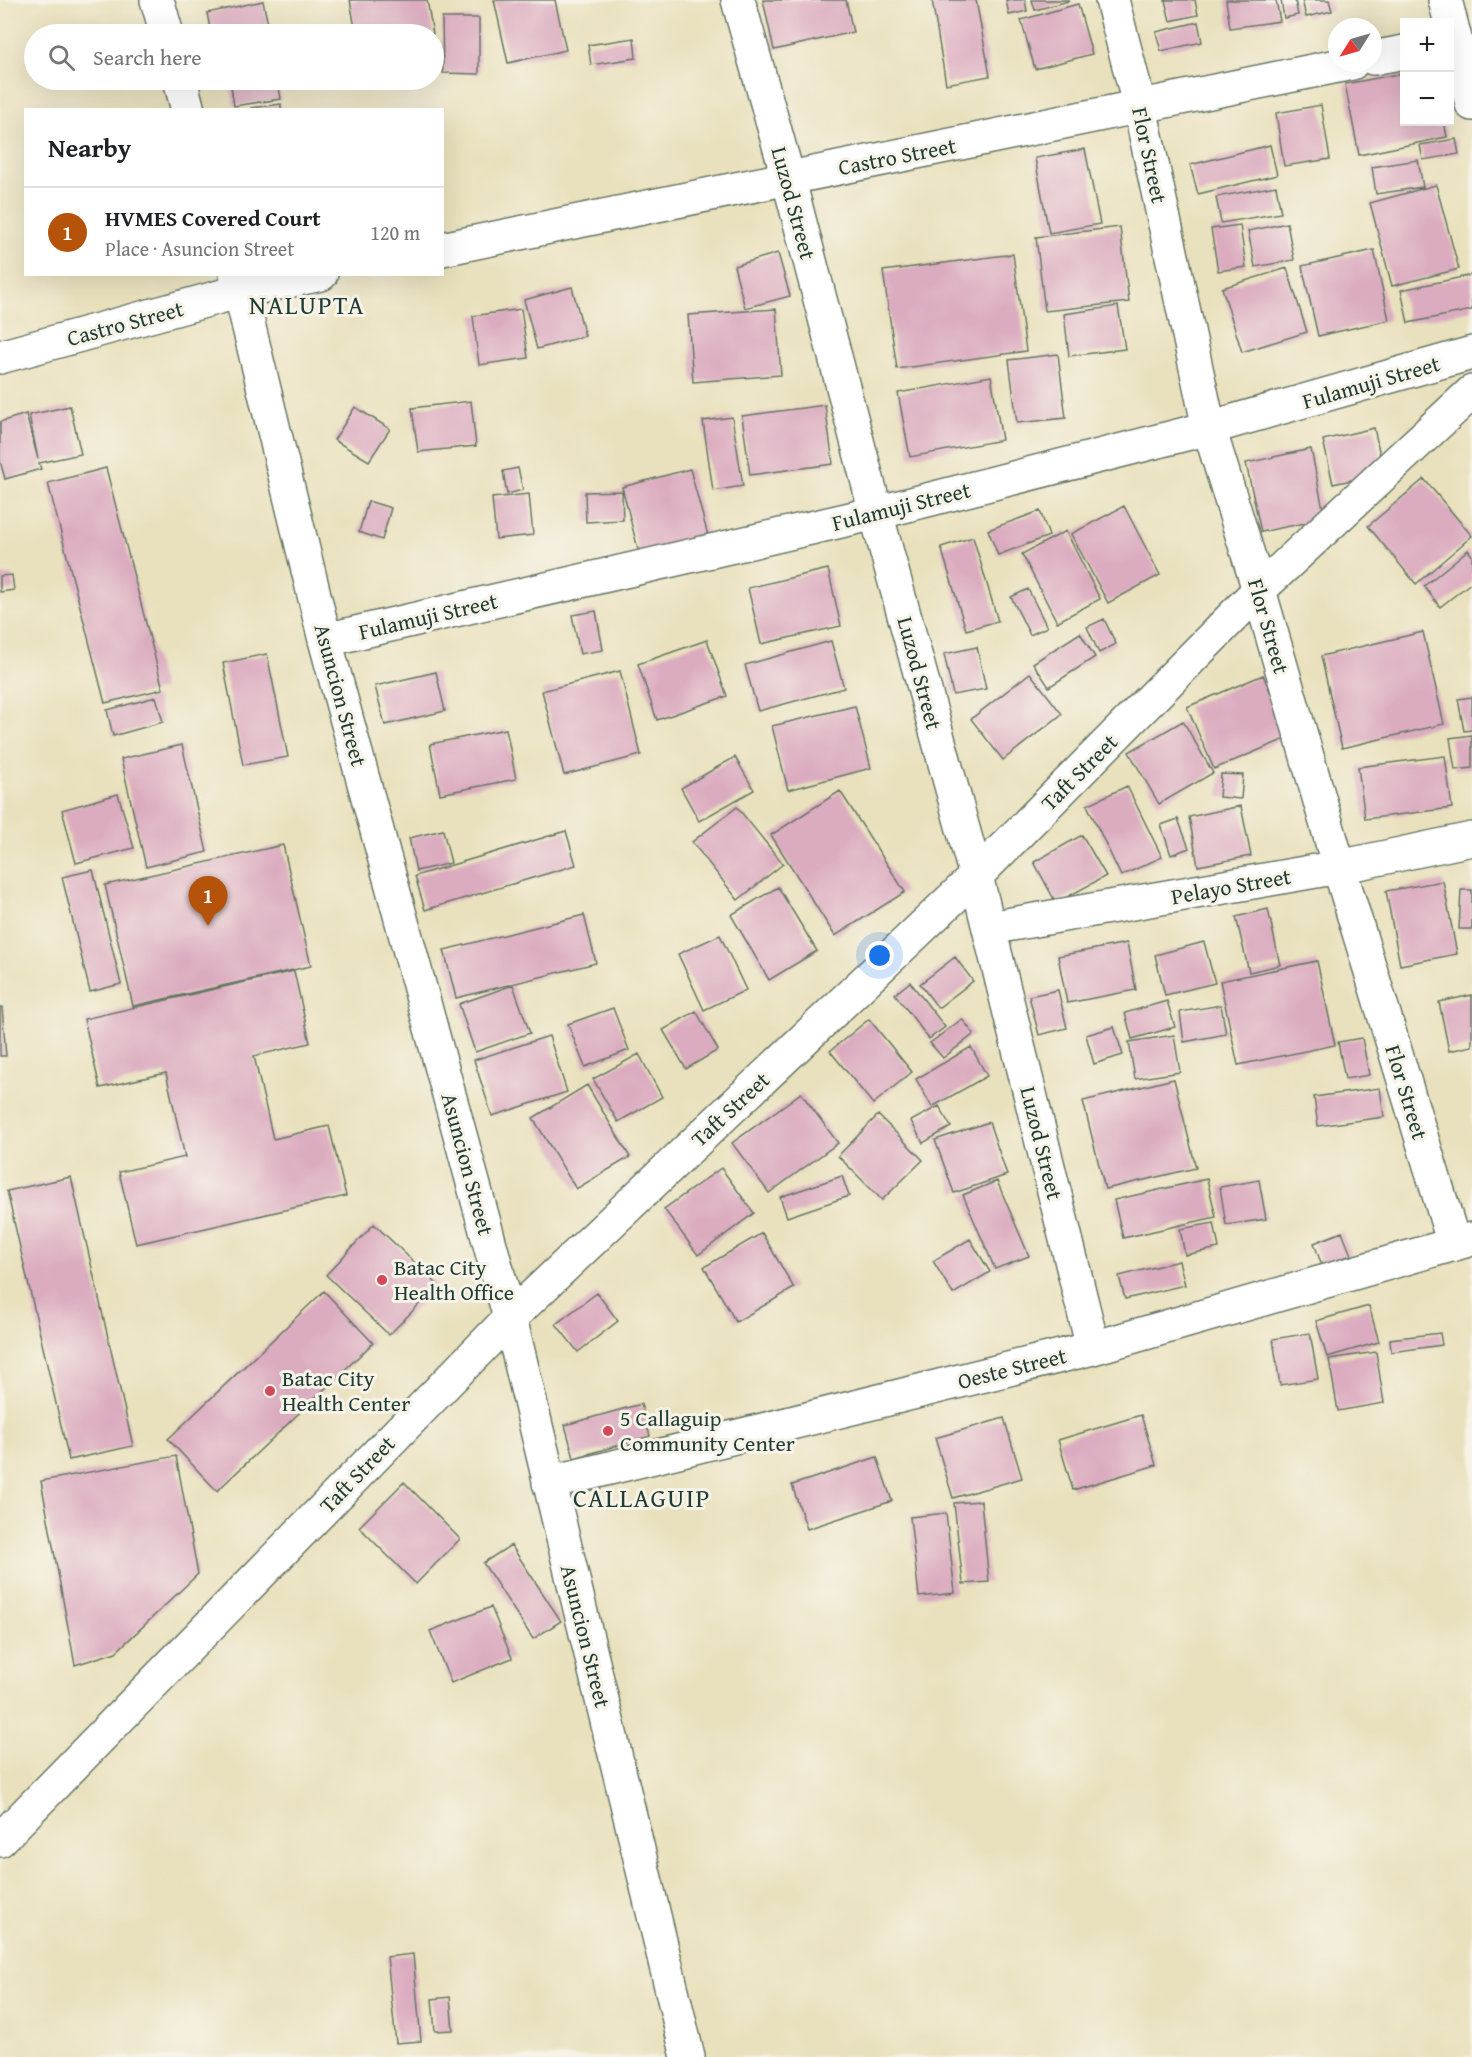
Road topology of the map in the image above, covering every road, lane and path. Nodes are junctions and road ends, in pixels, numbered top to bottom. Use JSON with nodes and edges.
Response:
{"nodes":[{"id":1,"x":157,"y":0,"type":"edge"},
{"id":2,"x":738,"y":0,"type":"edge"},
{"id":3,"x":1113,"y":0,"type":"edge"},
{"id":4,"x":1445,"y":0,"type":"edge"},
{"id":5,"x":164,"y":24,"type":"edge"},
{"id":6,"x":1459,"y":40,"type":"edge"},
{"id":7,"x":1400,"y":53,"type":"edge"},
{"id":8,"x":1382,"y":56,"type":"edge"},
{"id":9,"x":1328,"y":68,"type":"edge"},
{"id":10,"x":183,"y":90,"type":"edge"},
{"id":11,"x":1472,"y":104,"type":"edge"},
{"id":12,"x":187,"y":108,"type":"edge"},
{"id":13,"x":1140,"y":108,"type":"junction"},
{"id":14,"x":788,"y":177,"type":"junction"},
{"id":15,"x":444,"y":249,"type":"edge"},
{"id":16,"x":303,"y":276,"type":"edge"},
{"id":17,"x":238,"y":283,"type":"edge"},
{"id":18,"x":1472,"y":353,"type":"edge"},
{"id":19,"x":0,"y":357,"type":"edge"},
{"id":20,"x":1472,"y":392,"type":"edge"},
{"id":21,"x":1209,"y":428,"type":"junction"},
{"id":22,"x":876,"y":513,"type":"junction"},
{"id":23,"x":1259,"y":590,"type":"junction"},
{"id":24,"x":325,"y":640,"type":"junction"},
{"id":25,"x":1472,"y":839,"type":"edge"},
{"id":26,"x":1339,"y":867,"type":"junction"},
{"id":27,"x":976,"y":876,"type":"junction"},
{"id":28,"x":989,"y":928,"type":"junction"},
{"id":29,"x":1463,"y":1242,"type":"edge"},
{"id":30,"x":510,"y":1318,"type":"junction"},
{"id":31,"x":1093,"y":1348,"type":"junction"},
{"id":32,"x":549,"y":1483,"type":"junction"},
{"id":33,"x":0,"y":1839,"type":"edge"},
{"id":34,"x":688,"y":2057,"type":"edge"}],
"edges":[{"from":1,"to":5,"type":"street"},
{"from":2,"to":14,"type":"street","name":"Luzod Street"},
{"from":3,"to":13,"type":"street","name":"Flor Street"},
{"from":4,"to":6,"type":"street"},
{"from":6,"to":11,"type":"street"},
{"from":7,"to":8,"type":"street"},
{"from":9,"to":13,"type":"street","name":"Castro Street"},
{"from":10,"to":12,"type":"street"},
{"from":13,"to":14,"type":"street","name":"Castro Street"},
{"from":13,"to":21,"type":"street","name":"Flor Street"},
{"from":14,"to":15,"type":"street","name":"Castro Street"},
{"from":14,"to":22,"type":"street","name":"Luzod Street"},
{"from":16,"to":17,"type":"street","name":"Castro Street"},
{"from":17,"to":19,"type":"street","name":"Castro Street"},
{"from":17,"to":24,"type":"street","name":"Asuncion Street"},
{"from":18,"to":21,"type":"street","name":"Fulamuji Street"},
{"from":20,"to":23,"type":"street","name":"Taft Street"},
{"from":21,"to":22,"type":"street","name":"Fulamuji Street"},
{"from":21,"to":23,"type":"street","name":"Flor Street"},
{"from":22,"to":24,"type":"street","name":"Fulamuji Street"},
{"from":22,"to":27,"type":"street","name":"Luzod Street"},
{"from":23,"to":26,"type":"street","name":"Flor Street"},
{"from":23,"to":27,"type":"street","name":"Taft Street"},
{"from":24,"to":30,"type":"street","name":"Asuncion Street"},
{"from":25,"to":26,"type":"street","name":"Pelayo Street"},
{"from":26,"to":28,"type":"street","name":"Pelayo Street"},
{"from":26,"to":29,"type":"street","name":"Flor Street"},
{"from":27,"to":28,"type":"street","name":"Luzod Street"},
{"from":27,"to":30,"type":"street","name":"Taft Street"},
{"from":28,"to":31,"type":"street","name":"Luzod Street"},
{"from":29,"to":31,"type":"street","name":"Oeste Street"},
{"from":30,"to":32,"type":"street","name":"Asuncion Street"},
{"from":30,"to":33,"type":"street","name":"Taft Street"},
{"from":31,"to":32,"type":"street","name":"Oeste Street"},
{"from":32,"to":34,"type":"street","name":"Asuncion Street"}]}
